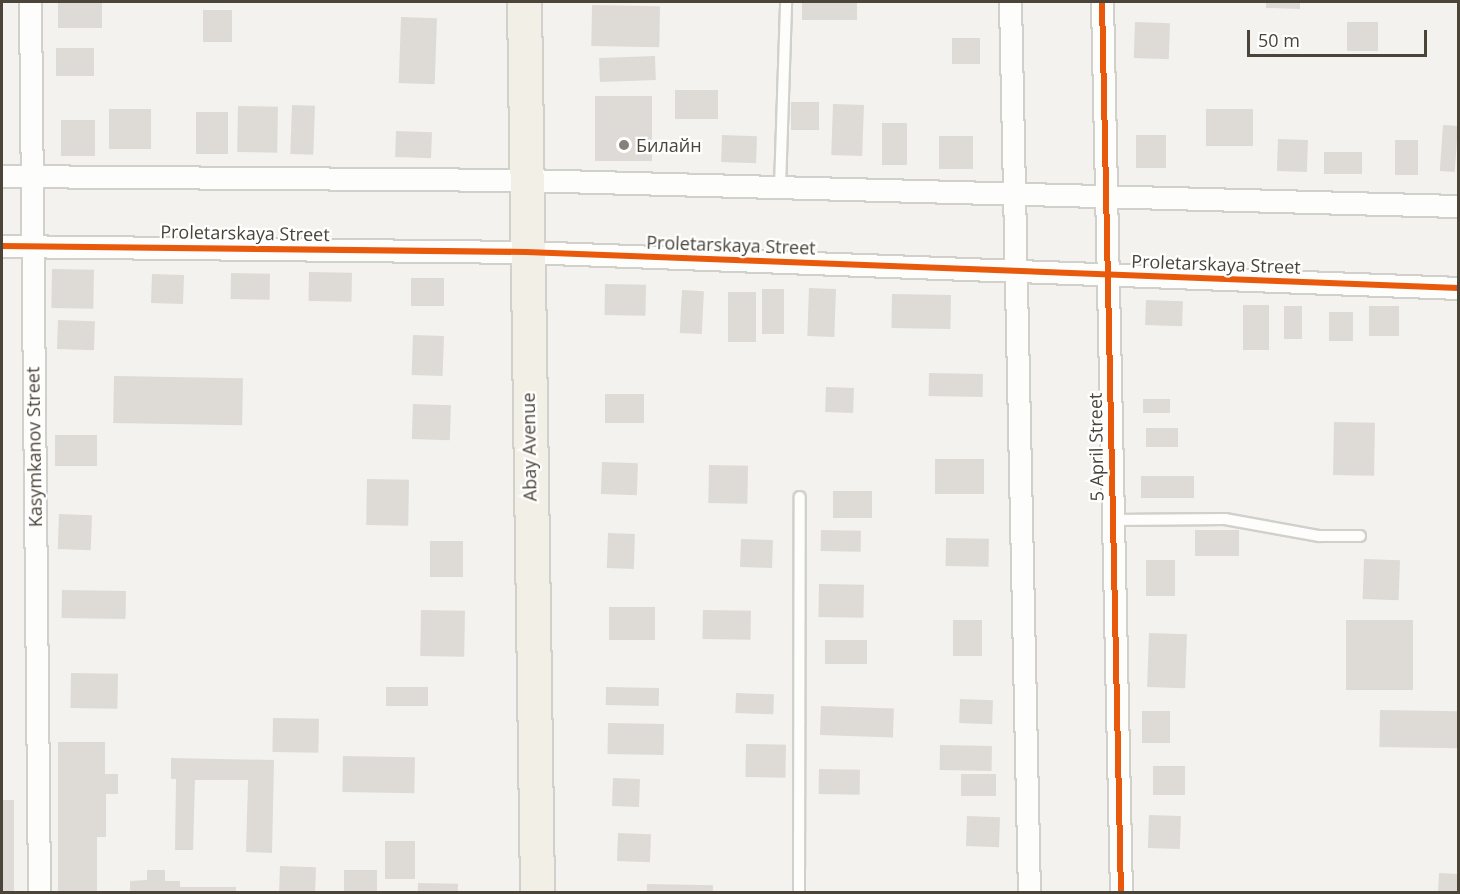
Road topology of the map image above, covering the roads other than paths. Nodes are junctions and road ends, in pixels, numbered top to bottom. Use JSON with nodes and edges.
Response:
{"nodes":[{"id":1,"x":30,"y":2,"type":"edge"},
{"id":2,"x":524,"y":2,"type":"edge"},
{"id":3,"x":786,"y":2,"type":"edge"},
{"id":4,"x":1010,"y":2,"type":"edge"},
{"id":5,"x":1102,"y":2,"type":"edge"},
{"id":6,"x":2,"y":176,"type":"edge"},
{"id":7,"x":31,"y":176,"type":"junction"},
{"id":8,"x":525,"y":180,"type":"junction"},
{"id":9,"x":780,"y":187,"type":"junction"},
{"id":10,"x":1014,"y":194,"type":"junction"},
{"id":11,"x":1106,"y":196,"type":"junction"},
{"id":12,"x":1458,"y":206,"type":"edge"},
{"id":13,"x":2,"y":246,"type":"edge"},
{"id":14,"x":32,"y":246,"type":"junction"},
{"id":15,"x":526,"y":252,"type":"junction"},
{"id":16,"x":1016,"y":271,"type":"junction"},
{"id":17,"x":1108,"y":274,"type":"junction"},
{"id":18,"x":1458,"y":288,"type":"edge"},
{"id":19,"x":800,"y":497,"type":"dead end"},
{"id":20,"x":1113,"y":520,"type":"junction"},
{"id":21,"x":1360,"y":536,"type":"dead end"},
{"id":22,"x":39,"y":892,"type":"edge"},
{"id":23,"x":537,"y":892,"type":"edge"},
{"id":24,"x":799,"y":892,"type":"edge"},
{"id":25,"x":1029,"y":892,"type":"edge"},
{"id":26,"x":1121,"y":892,"type":"edge"}],
"edges":[{"from":1,"to":7,"type":"street","name":"Kasymkanov Street"},
{"from":2,"to":8,"type":"main road","name":"Abay Avenue"},
{"from":3,"to":9,"type":"lane"},
{"from":4,"to":10,"type":"street"},
{"from":5,"to":11,"type":"street","name":"5 April Street"},
{"from":6,"to":7,"type":"street"},
{"from":7,"to":8,"type":"street"},
{"from":7,"to":14,"type":"street","name":"Kasymkanov Street"},
{"from":8,"to":9,"type":"street"},
{"from":8,"to":15,"type":"main road","name":"Abay Avenue"},
{"from":9,"to":10,"type":"street"},
{"from":10,"to":11,"type":"street"},
{"from":10,"to":16,"type":"street"},
{"from":11,"to":12,"type":"street"},
{"from":11,"to":17,"type":"street","name":"5 April Street"},
{"from":13,"to":14,"type":"street","name":"Proletarskaya Street"},
{"from":14,"to":15,"type":"street","name":"Proletarskaya Street"},
{"from":14,"to":22,"type":"street","name":"Kasymkanov Street"},
{"from":15,"to":16,"type":"street","name":"Proletarskaya Street"},
{"from":15,"to":23,"type":"main road","name":"Abay Avenue"},
{"from":16,"to":17,"type":"street","name":"Proletarskaya Street"},
{"from":16,"to":25,"type":"street"},
{"from":17,"to":18,"type":"street","name":"Proletarskaya Street"},
{"from":17,"to":20,"type":"street","name":"5 April Street"},
{"from":19,"to":24,"type":"lane"},
{"from":20,"to":21,"type":"lane"},
{"from":20,"to":26,"type":"street","name":"5 April Street"}]}
